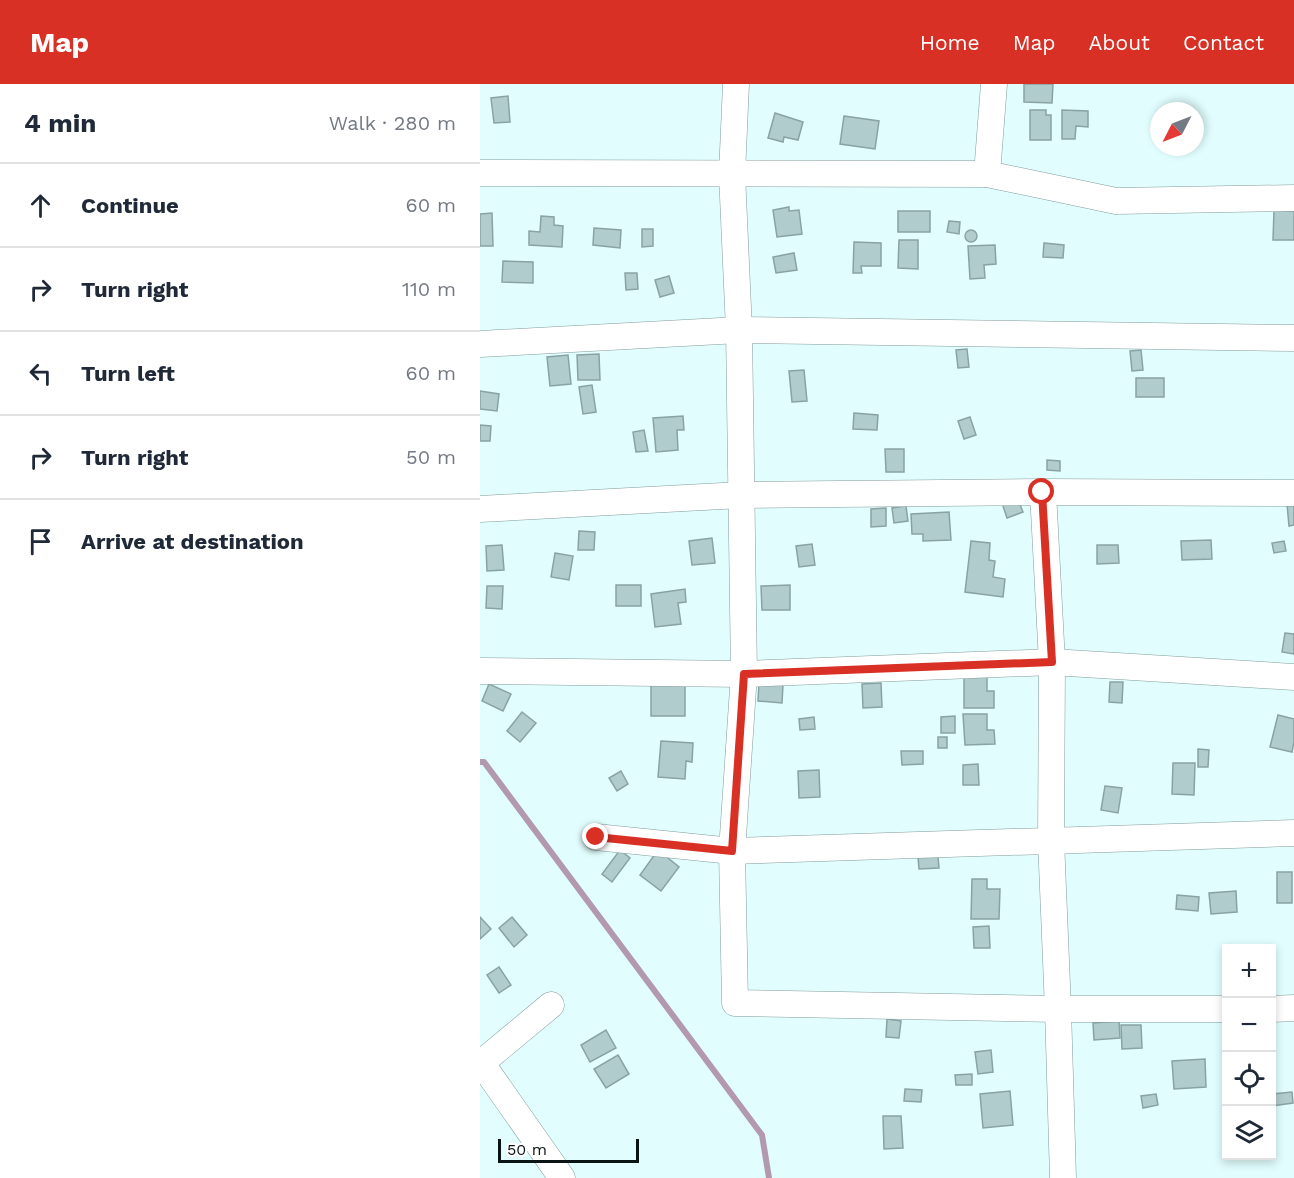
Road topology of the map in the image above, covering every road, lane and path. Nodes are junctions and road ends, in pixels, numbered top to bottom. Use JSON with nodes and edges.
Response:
{"nodes":[{"id":1,"x":736,"y":84,"type":"edge"},
{"id":2,"x":994,"y":84,"type":"edge"},
{"id":3,"x":480,"y":173,"type":"edge"},
{"id":4,"x":732,"y":174,"type":"junction"},
{"id":5,"x":987,"y":174,"type":"junction"},
{"id":6,"x":1294,"y":198,"type":"edge"},
{"id":7,"x":739,"y":330,"type":"junction"},
{"id":8,"x":1294,"y":338,"type":"edge"},
{"id":9,"x":480,"y":344,"type":"edge"},
{"id":10,"x":1042,"y":492,"type":"junction"},
{"id":11,"x":1294,"y":493,"type":"edge"},
{"id":12,"x":741,"y":495,"type":"junction"},
{"id":13,"x":480,"y":509,"type":"edge"},
{"id":14,"x":1052,"y":662,"type":"junction"},
{"id":15,"x":480,"y":671,"type":"edge"},
{"id":16,"x":744,"y":674,"type":"junction"},
{"id":17,"x":1294,"y":677,"type":"edge"},
{"id":18,"x":1294,"y":833,"type":"edge"},
{"id":19,"x":596,"y":837,"type":"dead end"},
{"id":20,"x":1051,"y":840,"type":"junction"},
{"id":21,"x":732,"y":851,"type":"junction"},
{"id":22,"x":551,"y":1005,"type":"dead end"},
{"id":23,"x":1276,"y":1008,"type":"edge"},
{"id":24,"x":1294,"y":1008,"type":"edge"},
{"id":25,"x":1058,"y":1009,"type":"junction"},
{"id":26,"x":1222,"y":1009,"type":"edge"},
{"id":27,"x":480,"y":1063,"type":"edge"},
{"id":28,"x":562,"y":1178,"type":"edge"},
{"id":29,"x":1063,"y":1178,"type":"edge"}],
"edges":[{"from":1,"to":4,"type":"street"},
{"from":2,"to":5,"type":"street"},
{"from":3,"to":4,"type":"street"},
{"from":4,"to":5,"type":"street"},
{"from":4,"to":7,"type":"street"},
{"from":5,"to":6,"type":"street"},
{"from":7,"to":8,"type":"street"},
{"from":7,"to":9,"type":"street"},
{"from":7,"to":12,"type":"street"},
{"from":10,"to":11,"type":"street"},
{"from":10,"to":12,"type":"street"},
{"from":10,"to":14,"type":"street"},
{"from":12,"to":13,"type":"street"},
{"from":12,"to":16,"type":"street"},
{"from":14,"to":16,"type":"street"},
{"from":14,"to":17,"type":"street"},
{"from":14,"to":20,"type":"street"},
{"from":15,"to":16,"type":"street"},
{"from":16,"to":21,"type":"street"},
{"from":18,"to":20,"type":"street"},
{"from":19,"to":21,"type":"street"},
{"from":20,"to":21,"type":"street"},
{"from":20,"to":25,"type":"street"},
{"from":21,"to":25,"type":"street"},
{"from":22,"to":27,"type":"street"},
{"from":23,"to":24,"type":"street"},
{"from":25,"to":26,"type":"street"},
{"from":25,"to":29,"type":"street"},
{"from":27,"to":28,"type":"street"}]}
